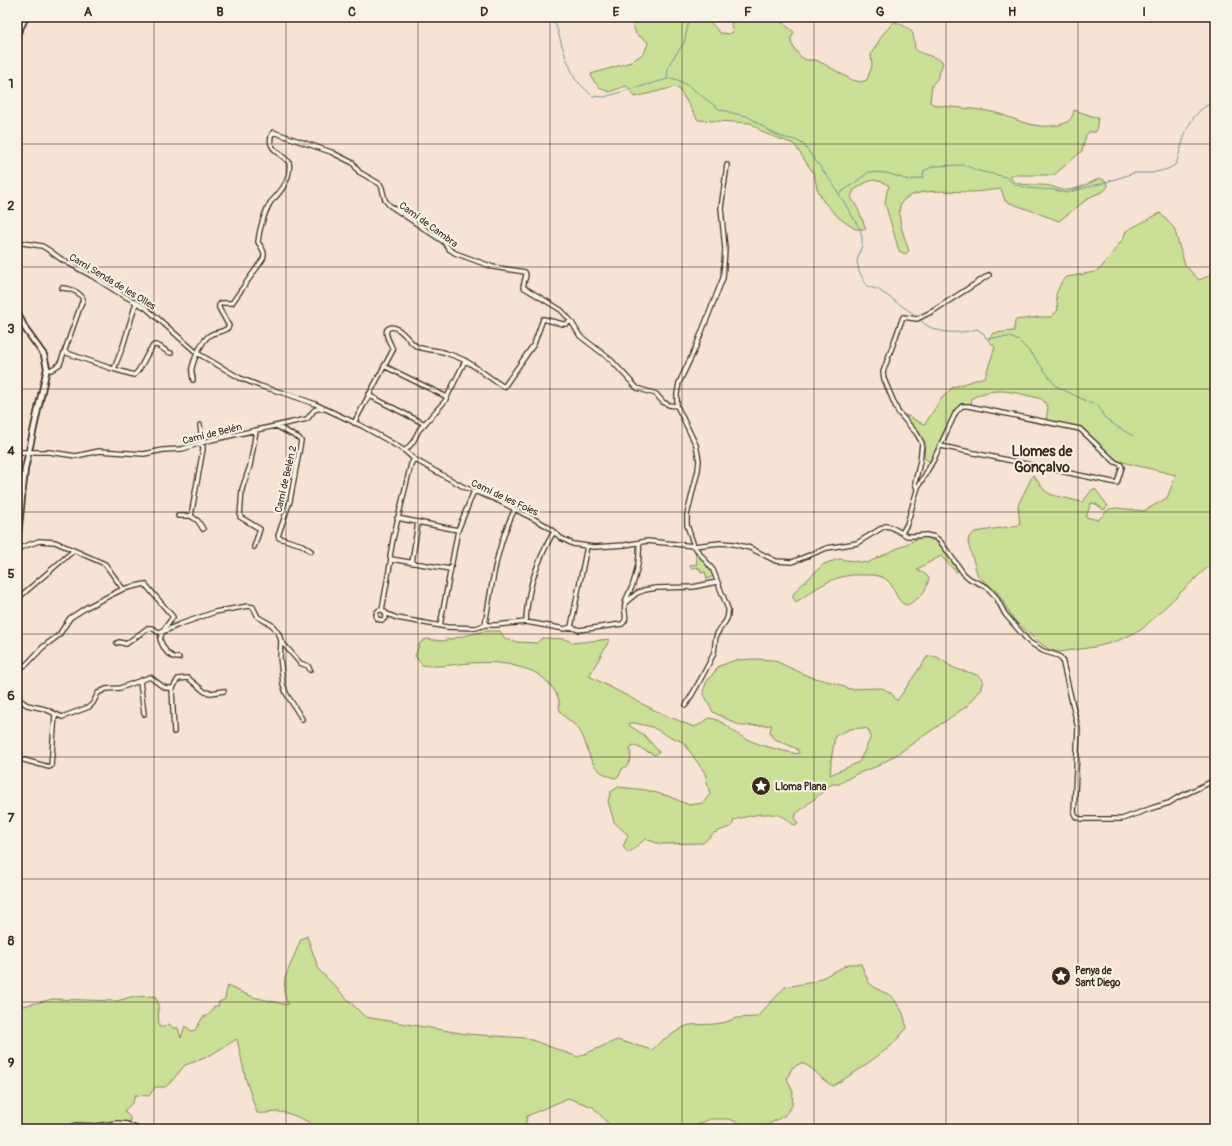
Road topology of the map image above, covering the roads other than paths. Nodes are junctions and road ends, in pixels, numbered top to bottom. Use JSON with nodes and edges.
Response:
{"nodes":[{"id":1,"x":26,"y":17,"type":"edge"},
{"id":2,"x":17,"y":34,"type":"edge"},
{"id":3,"x":727,"y":165,"type":"dead end"},
{"id":4,"x":17,"y":242,"type":"edge"},
{"id":5,"x":989,"y":274,"type":"dead end"},
{"id":6,"x":62,"y":288,"type":"dead end"},
{"id":7,"x":136,"y":303,"type":"junction"},
{"id":8,"x":17,"y":312,"type":"edge"},
{"id":9,"x":571,"y":321,"type":"junction"},
{"id":10,"x":64,"y":352,"type":"junction"},
{"id":11,"x":171,"y":353,"type":"dead end"},
{"id":12,"x":197,"y":353,"type":"junction"},
{"id":13,"x":466,"y":361,"type":"junction"},
{"id":14,"x":384,"y":366,"type":"junction"},
{"id":15,"x":47,"y":369,"type":"junction"},
{"id":16,"x":114,"y":370,"type":"junction"},
{"id":17,"x":193,"y":380,"type":"dead end"},
{"id":18,"x":368,"y":395,"type":"junction"},
{"id":19,"x":447,"y":397,"type":"junction"},
{"id":20,"x":677,"y":406,"type":"junction"},
{"id":21,"x":323,"y":408,"type":"junction"},
{"id":22,"x":354,"y":423,"type":"junction"},
{"id":23,"x":425,"y":424,"type":"junction"},
{"id":24,"x":200,"y":425,"type":"dead end"},
{"id":25,"x":276,"y":426,"type":"junction"},
{"id":26,"x":256,"y":431,"type":"junction"},
{"id":27,"x":203,"y":443,"type":"junction"},
{"id":28,"x":941,"y":446,"type":"junction"},
{"id":29,"x":405,"y":451,"type":"junction"},
{"id":30,"x":17,"y":452,"type":"edge"},
{"id":31,"x":28,"y":452,"type":"junction"},
{"id":32,"x":414,"y":459,"type":"junction"},
{"id":33,"x":917,"y":490,"type":"junction"},
{"id":34,"x":474,"y":491,"type":"junction"},
{"id":35,"x":515,"y":509,"type":"junction"},
{"id":36,"x":178,"y":516,"type":"dead end"},
{"id":37,"x":191,"y":516,"type":"junction"},
{"id":38,"x":398,"y":518,"type":"junction"},
{"id":39,"x":418,"y":522,"type":"junction"},
{"id":40,"x":203,"y":529,"type":"dead end"},
{"id":41,"x":458,"y":530,"type":"junction"},
{"id":42,"x":554,"y":532,"type":"junction"},
{"id":43,"x":902,"y":533,"type":"junction"},
{"id":44,"x":638,"y":543,"type":"junction"},
{"id":45,"x":17,"y":544,"type":"edge"},
{"id":46,"x":587,"y":546,"type":"junction"},
{"id":47,"x":694,"y":546,"type":"junction"},
{"id":48,"x":254,"y":547,"type":"dead end"},
{"id":49,"x":17,"y":549,"type":"edge"},
{"id":50,"x":73,"y":550,"type":"junction"},
{"id":51,"x":311,"y":551,"type":"dead end"},
{"id":52,"x":391,"y":559,"type":"junction"},
{"id":53,"x":412,"y":563,"type":"junction"},
{"id":54,"x":450,"y":569,"type":"junction"},
{"id":55,"x":717,"y":582,"type":"junction"},
{"id":56,"x":123,"y":589,"type":"junction"},
{"id":57,"x":17,"y":598,"type":"edge"},
{"id":58,"x":625,"y":603,"type":"junction"},
{"id":59,"x":383,"y":611,"type":"junction"},
{"id":60,"x":397,"y":618,"type":"junction"},
{"id":61,"x":383,"y":619,"type":"junction"},
{"id":62,"x":526,"y":622,"type":"junction"},
{"id":63,"x":485,"y":625,"type":"junction"},
{"id":64,"x":440,"y":626,"type":"junction"},
{"id":65,"x":571,"y":627,"type":"junction"},
{"id":66,"x":163,"y":631,"type":"junction"},
{"id":67,"x":281,"y":641,"type":"junction"},
{"id":68,"x":117,"y":643,"type":"dead end"},
{"id":69,"x":179,"y":658,"type":"dead end"},
{"id":70,"x":17,"y":670,"type":"edge"},
{"id":71,"x":310,"y":670,"type":"dead end"},
{"id":72,"x":140,"y":681,"type":"junction"},
{"id":73,"x":172,"y":689,"type":"junction"},
{"id":74,"x":224,"y":692,"type":"dead end"},
{"id":75,"x":18,"y":698,"type":"edge"},
{"id":76,"x":686,"y":705,"type":"dead end"},
{"id":77,"x":17,"y":707,"type":"edge"},
{"id":78,"x":144,"y":714,"type":"dead end"},
{"id":79,"x":55,"y":715,"type":"junction"},
{"id":80,"x":302,"y":719,"type":"dead end"},
{"id":81,"x":174,"y":732,"type":"dead end"},
{"id":82,"x":24,"y":760,"type":"dead end"},
{"id":83,"x":1215,"y":781,"type":"edge"},
{"id":84,"x":65,"y":1129,"type":"edge"},
{"id":85,"x":138,"y":1129,"type":"edge"}],
"edges":[{"from":1,"to":2,"type":"main road"},
{"from":3,"to":20,"type":"street"},
{"from":4,"to":7,"type":"street","name":"Camí Senda de les Olles"},
{"from":5,"to":33,"type":"street"},
{"from":6,"to":10,"type":"street"},
{"from":7,"to":12,"type":"street","name":"Camí Senda de les Olles"},
{"from":7,"to":16,"type":"street"},
{"from":8,"to":15,"type":"main road"},
{"from":9,"to":12,"type":"street","name":"Camí de Cambra"},
{"from":9,"to":13,"type":"street"},
{"from":9,"to":20,"type":"street","name":"Camí de Cambra"},
{"from":10,"to":15,"type":"street"},
{"from":10,"to":16,"type":"street"},
{"from":11,"to":16,"type":"street"},
{"from":12,"to":17,"type":"street"},
{"from":12,"to":21,"type":"street","name":"Camí Senda de les Olles"},
{"from":13,"to":14,"type":"street"},
{"from":13,"to":19,"type":"street"},
{"from":14,"to":18,"type":"street"},
{"from":14,"to":19,"type":"street"},
{"from":15,"to":31,"type":"main road"},
{"from":18,"to":22,"type":"street"},
{"from":18,"to":23,"type":"street"},
{"from":19,"to":23,"type":"street"},
{"from":20,"to":47,"type":"street"},
{"from":21,"to":22,"type":"street","name":"Camí de les Foies"},
{"from":21,"to":25,"type":"street","name":"Camí de Belén"},
{"from":22,"to":29,"type":"street","name":"Camí de les Foies"},
{"from":23,"to":29,"type":"street"},
{"from":24,"to":27,"type":"street"},
{"from":25,"to":26,"type":"street","name":"Camí de Belén"},
{"from":25,"to":51,"type":"street","name":"Camí de Belén 2"},
{"from":26,"to":27,"type":"street","name":"Camí de Belén"},
{"from":26,"to":48,"type":"street"},
{"from":27,"to":31,"type":"street","name":"Camí de Belén"},
{"from":27,"to":37,"type":"street"},
{"from":28,"to":28,"type":"street"},
{"from":28,"to":33,"type":"street"},
{"from":29,"to":32,"type":"street","name":"Camí de les Foies"},
{"from":30,"to":31,"type":"street","name":"Camí de Belén"},
{"from":31,"to":45,"type":"main road"},
{"from":32,"to":34,"type":"street","name":"Camí de les Foies"},
{"from":32,"to":38,"type":"street"},
{"from":33,"to":43,"type":"street"},
{"from":34,"to":35,"type":"street","name":"Camí de les Foies"},
{"from":34,"to":41,"type":"street"},
{"from":35,"to":42,"type":"street","name":"Camí de les Foies"},
{"from":35,"to":63,"type":"street"},
{"from":36,"to":37,"type":"street"},
{"from":37,"to":40,"type":"street"},
{"from":38,"to":39,"type":"street"},
{"from":38,"to":52,"type":"street"},
{"from":39,"to":41,"type":"street"},
{"from":39,"to":53,"type":"street"},
{"from":41,"to":54,"type":"street"},
{"from":42,"to":46,"type":"street","name":"Camí de les Foies"},
{"from":42,"to":62,"type":"street"},
{"from":43,"to":47,"type":"street","name":"Camí de les Foies"},
{"from":43,"to":83,"type":"street"},
{"from":44,"to":46,"type":"street","name":"Camí de les Foies"},
{"from":44,"to":47,"type":"street","name":"Camí de les Foies"},
{"from":44,"to":58,"type":"street"},
{"from":46,"to":65,"type":"street"},
{"from":47,"to":55,"type":"street"},
{"from":49,"to":50,"type":"street"},
{"from":50,"to":56,"type":"street"},
{"from":50,"to":57,"type":"street"},
{"from":52,"to":53,"type":"street"},
{"from":52,"to":59,"type":"street"},
{"from":53,"to":54,"type":"street"},
{"from":54,"to":64,"type":"street"},
{"from":55,"to":58,"type":"street"},
{"from":55,"to":76,"type":"street"},
{"from":56,"to":66,"type":"street"},
{"from":56,"to":70,"type":"street"},
{"from":58,"to":65,"type":"street"},
{"from":59,"to":60,"type":"street"},
{"from":59,"to":61,"type":"street"},
{"from":59,"to":61,"type":"street"},
{"from":60,"to":61,"type":"street"},
{"from":60,"to":64,"type":"street"},
{"from":62,"to":63,"type":"street"},
{"from":62,"to":65,"type":"street"},
{"from":63,"to":64,"type":"street"},
{"from":66,"to":67,"type":"street"},
{"from":66,"to":68,"type":"street"},
{"from":66,"to":69,"type":"street"},
{"from":67,"to":71,"type":"street"},
{"from":67,"to":80,"type":"street"},
{"from":72,"to":73,"type":"street"},
{"from":72,"to":78,"type":"street"},
{"from":72,"to":79,"type":"street"},
{"from":73,"to":74,"type":"street"},
{"from":73,"to":81,"type":"street"},
{"from":75,"to":77,"type":"street"},
{"from":75,"to":79,"type":"street"},
{"from":79,"to":82,"type":"street"},
{"from":84,"to":85,"type":"street"}]}
